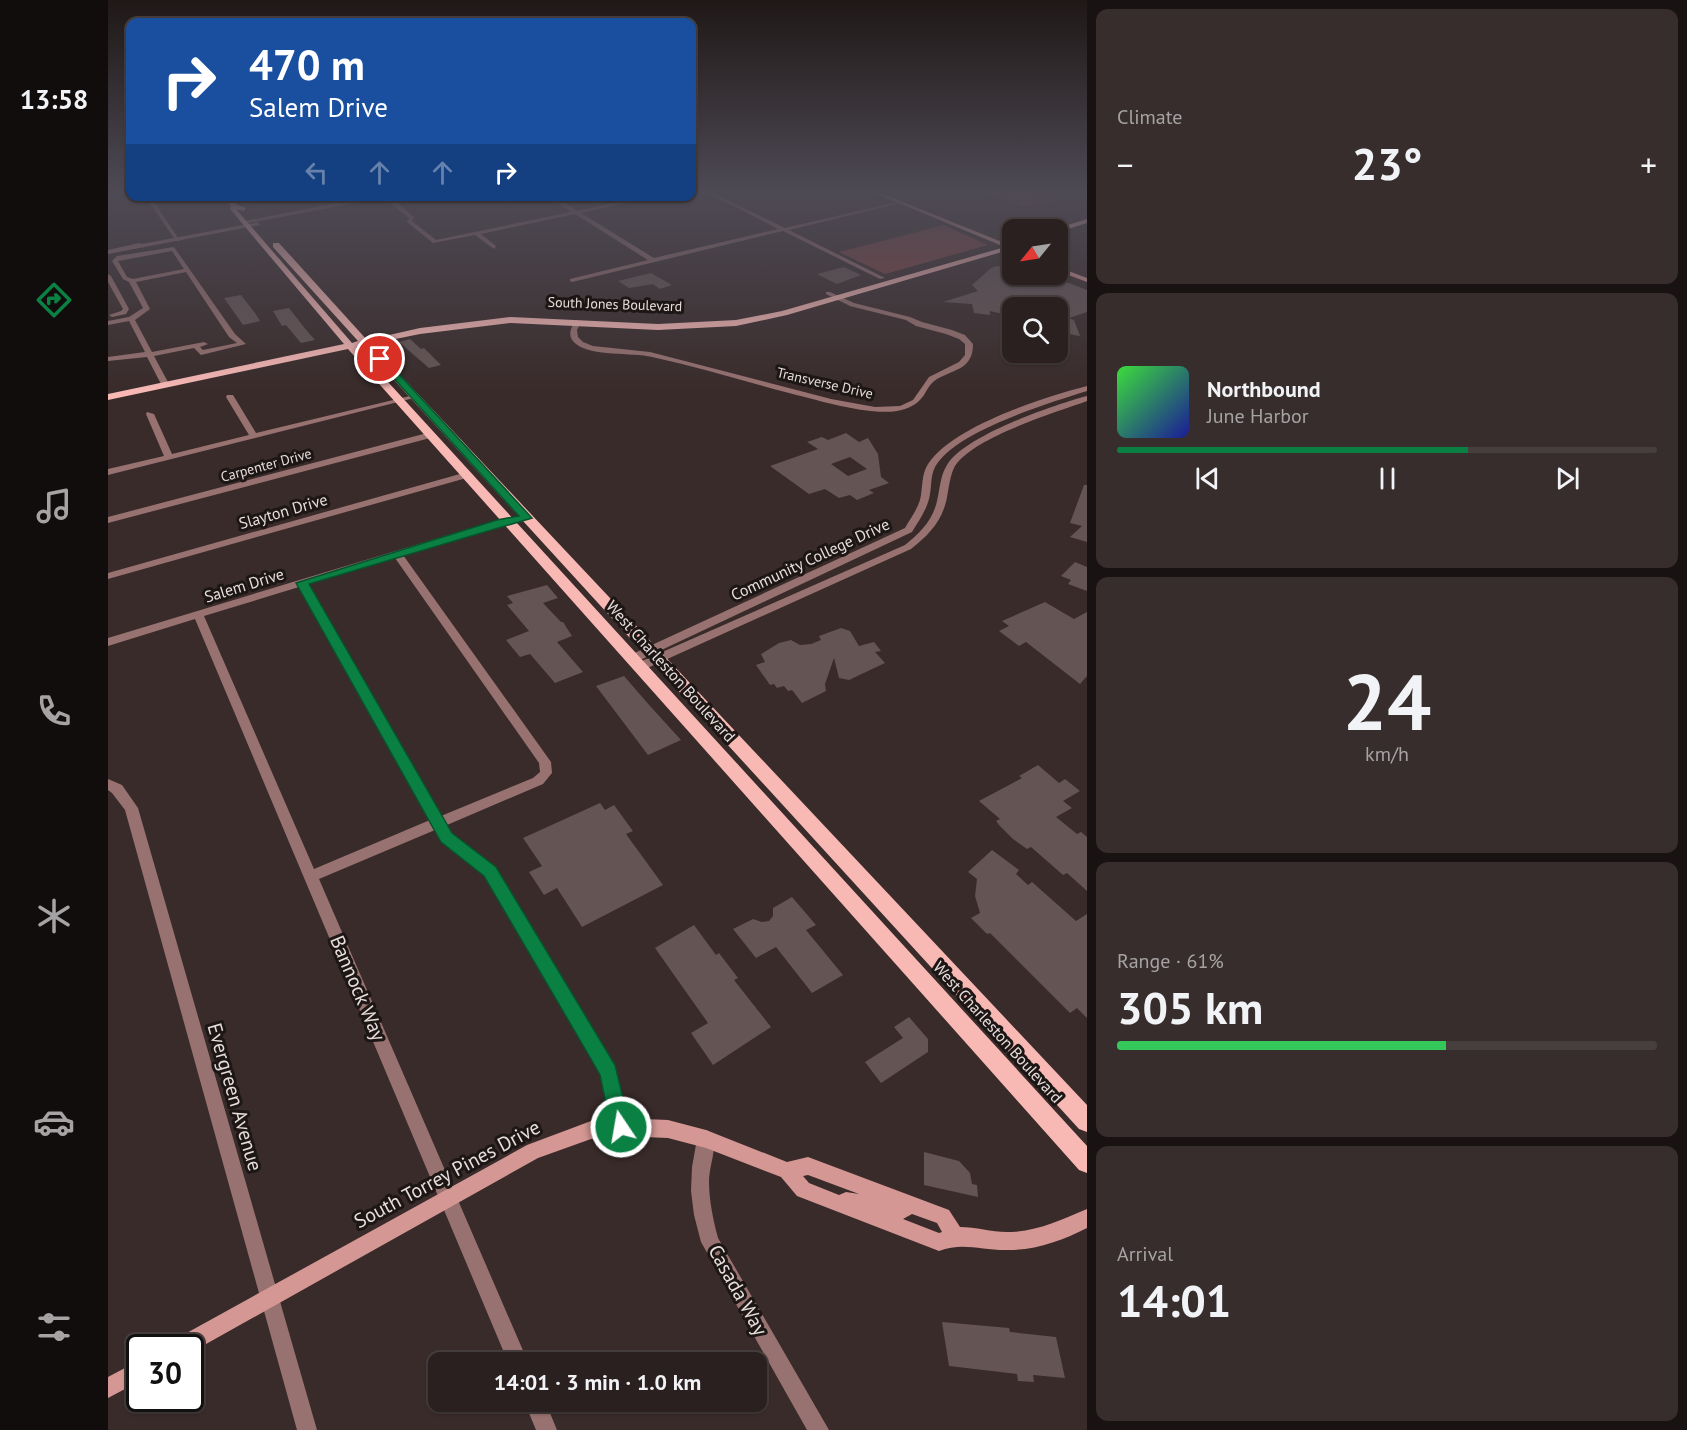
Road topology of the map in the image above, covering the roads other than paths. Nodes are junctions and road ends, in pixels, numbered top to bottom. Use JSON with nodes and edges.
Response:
{"nodes":[{"id":1,"x":117,"y":259,"type":"edge"},
{"id":2,"x":180,"y":259,"type":"edge"},
{"id":3,"x":274,"y":259,"type":"edge"},
{"id":4,"x":288,"y":259,"type":"edge"},
{"id":5,"x":650,"y":259,"type":"edge"},
{"id":6,"x":664,"y":259,"type":"edge"},
{"id":7,"x":843,"y":259,"type":"edge"},
{"id":8,"x":958,"y":259,"type":"edge"},
{"id":9,"x":964,"y":259,"type":"edge"},
{"id":10,"x":654,"y":261,"type":"junction"},
{"id":11,"x":295,"y":267,"type":"junction"},
{"id":12,"x":283,"y":269,"type":"junction"},
{"id":13,"x":188,"y":270,"type":"junction"},
{"id":14,"x":1068,"y":272,"type":"edge"},
{"id":15,"x":108,"y":276,"type":"edge"},
{"id":16,"x":882,"y":278,"type":"junction"},
{"id":17,"x":1087,"y":279,"type":"edge"},
{"id":18,"x":132,"y":280,"type":"junction"},
{"id":19,"x":572,"y":280,"type":"dead end"},
{"id":20,"x":833,"y":296,"type":"junction"},
{"id":21,"x":128,"y":315,"type":"junction"},
{"id":22,"x":108,"y":316,"type":"edge"},
{"id":23,"x":741,"y":319,"type":"junction"},
{"id":24,"x":582,"y":321,"type":"junction"},
{"id":25,"x":108,"y":324,"type":"edge"},
{"id":26,"x":363,"y":340,"type":"junction"},
{"id":27,"x":348,"y":344,"type":"junction"},
{"id":28,"x":148,"y":355,"type":"junction"},
{"id":29,"x":108,"y":359,"type":"edge"},
{"id":30,"x":161,"y":382,"type":"junction"},
{"id":31,"x":1087,"y":388,"type":"edge"},
{"id":32,"x":108,"y":397,"type":"edge"},
{"id":33,"x":230,"y":397,"type":"dead end"},
{"id":34,"x":414,"y":397,"type":"junction"},
{"id":35,"x":1087,"y":398,"type":"edge"},
{"id":36,"x":1056,"y":399,"type":"junction"},
{"id":37,"x":400,"y":401,"type":"junction"},
{"id":38,"x":1068,"y":405,"type":"junction"},
{"id":39,"x":150,"y":414,"type":"dead end"},
{"id":40,"x":421,"y":425,"type":"junction"},
{"id":41,"x":431,"y":435,"type":"junction"},
{"id":42,"x":254,"y":437,"type":"junction"},
{"id":43,"x":453,"y":438,"type":"junction"},
{"id":44,"x":941,"y":452,"type":"junction"},
{"id":45,"x":169,"y":457,"type":"junction"},
{"id":46,"x":956,"y":458,"type":"junction"},
{"id":47,"x":108,"y":472,"type":"edge"},
{"id":48,"x":467,"y":475,"type":"junction"},
{"id":49,"x":527,"y":518,"type":"junction"},
{"id":50,"x":108,"y":520,"type":"edge"},
{"id":51,"x":507,"y":520,"type":"junction"},
{"id":52,"x":397,"y":553,"type":"junction"},
{"id":53,"x":856,"y":555,"type":"junction"},
{"id":54,"x":869,"y":564,"type":"junction"},
{"id":55,"x":108,"y":576,"type":"edge"},
{"id":56,"x":302,"y":583,"type":"junction"},
{"id":57,"x":198,"y":614,"type":"junction"},
{"id":58,"x":108,"y":642,"type":"edge"},
{"id":59,"x":654,"y":655,"type":"junction"},
{"id":60,"x":635,"y":663,"type":"junction"},
{"id":61,"x":108,"y":784,"type":"edge"},
{"id":62,"x":438,"y":824,"type":"junction"},
{"id":63,"x":309,"y":877,"type":"junction"},
{"id":64,"x":1087,"y":1121,"type":"edge"},
{"id":65,"x":621,"y":1127,"type":"junction"},
{"id":66,"x":706,"y":1139,"type":"junction"},
{"id":67,"x":1087,"y":1162,"type":"edge"},
{"id":68,"x":788,"y":1171,"type":"junction"},
{"id":69,"x":448,"y":1198,"type":"junction"},
{"id":70,"x":823,"y":1198,"type":"junction"},
{"id":71,"x":909,"y":1204,"type":"junction"},
{"id":72,"x":1087,"y":1218,"type":"edge"},
{"id":73,"x":954,"y":1234,"type":"junction"},
{"id":74,"x":270,"y":1297,"type":"junction"},
{"id":75,"x":204,"y":1334,"type":"edge"},
{"id":76,"x":514,"y":1352,"type":"edge"},
{"id":77,"x":126,"y":1378,"type":"edge"},
{"id":78,"x":108,"y":1388,"type":"edge"},
{"id":79,"x":539,"y":1412,"type":"edge"},
{"id":80,"x":307,"y":1430,"type":"edge"},
{"id":81,"x":547,"y":1430,"type":"edge"},
{"id":82,"x":819,"y":1430,"type":"edge"}],
"edges":[{"from":1,"to":18,"type":"street"},
{"from":2,"to":13,"type":"street"},
{"from":3,"to":12,"type":"main road","name":"West Charleston Boulevard"},
{"from":4,"to":11,"type":"main road","name":"West Charleston Boulevard"},
{"from":5,"to":10,"type":"street"},
{"from":6,"to":10,"type":"street"},
{"from":7,"to":16,"type":"street"},
{"from":8,"to":16,"type":"main road","name":"South Jones Boulevard"},
{"from":9,"to":20,"type":"main road","name":"South Jones Boulevard"},
{"from":10,"to":19,"type":"street"},
{"from":11,"to":12,"type":"main road"},
{"from":11,"to":26,"type":"main road","name":"West Charleston Boulevard"},
{"from":12,"to":27,"type":"main road","name":"West Charleston Boulevard"},
{"from":13,"to":18,"type":"street"},
{"from":13,"to":28,"type":"street"},
{"from":14,"to":17,"type":"main road"},
{"from":15,"to":21,"type":"street"},
{"from":16,"to":20,"type":"main road","name":"South Jones Boulevard"},
{"from":18,"to":21,"type":"street"},
{"from":20,"to":23,"type":"main road","name":"South Jones Boulevard"},
{"from":20,"to":24,"type":"street","name":"Transverse Drive"},
{"from":21,"to":22,"type":"street"},
{"from":21,"to":25,"type":"street"},
{"from":21,"to":28,"type":"street"},
{"from":23,"to":24,"type":"main road","name":"South Jones Boulevard"},
{"from":23,"to":24,"type":"main road","name":"South Jones Boulevard"},
{"from":24,"to":26,"type":"main road","name":"South Jones Boulevard"},
{"from":24,"to":26,"type":"main road","name":"South Jones Boulevard"},
{"from":26,"to":27,"type":"main road","name":"South Jones Boulevard"},
{"from":26,"to":34,"type":"main road","name":"West Charleston Boulevard"},
{"from":27,"to":30,"type":"main road","name":"South Jones Boulevard"},
{"from":27,"to":37,"type":"main road","name":"West Charleston Boulevard"},
{"from":28,"to":29,"type":"street"},
{"from":28,"to":30,"type":"street"},
{"from":30,"to":32,"type":"main road","name":"South Jones Boulevard"},
{"from":31,"to":36,"type":"street"},
{"from":33,"to":42,"type":"street"},
{"from":34,"to":37,"type":"street"},
{"from":34,"to":43,"type":"main road","name":"West Charleston Boulevard"},
{"from":35,"to":38,"type":"street"},
{"from":36,"to":38,"type":"street"},
{"from":36,"to":44,"type":"street"},
{"from":37,"to":40,"type":"main road","name":"West Charleston Boulevard"},
{"from":37,"to":42,"type":"street"},
{"from":38,"to":46,"type":"street"},
{"from":39,"to":45,"type":"street"},
{"from":40,"to":41,"type":"main road","name":"West Charleston Boulevard"},
{"from":40,"to":43,"type":"main road"},
{"from":41,"to":48,"type":"main road","name":"West Charleston Boulevard"},
{"from":41,"to":50,"type":"street","name":"Carpenter Drive"},
{"from":42,"to":45,"type":"street"},
{"from":43,"to":49,"type":"main road","name":"West Charleston Boulevard"},
{"from":44,"to":46,"type":"street"},
{"from":44,"to":53,"type":"street","name":"Community College Drive"},
{"from":45,"to":47,"type":"street"},
{"from":46,"to":54,"type":"street","name":"Community College Drive"},
{"from":48,"to":51,"type":"main road","name":"West Charleston Boulevard"},
{"from":48,"to":55,"type":"street","name":"Slayton Drive"},
{"from":49,"to":51,"type":"street","name":"Salem Drive"},
{"from":49,"to":59,"type":"main road","name":"West Charleston Boulevard"},
{"from":51,"to":52,"type":"street","name":"Salem Drive"},
{"from":51,"to":60,"type":"main road","name":"West Charleston Boulevard"},
{"from":52,"to":56,"type":"street","name":"Salem Drive"},
{"from":52,"to":62,"type":"street"},
{"from":53,"to":54,"type":"street"},
{"from":53,"to":59,"type":"street","name":"Community College Drive"},
{"from":54,"to":59,"type":"street","name":"Community College Drive"},
{"from":56,"to":57,"type":"street","name":"Salem Drive"},
{"from":56,"to":62,"type":"street"},
{"from":57,"to":58,"type":"street","name":"Salem Drive"},
{"from":57,"to":63,"type":"street","name":"Bannock Way"},
{"from":59,"to":60,"type":"street","name":"Community College Drive"},
{"from":59,"to":64,"type":"main road","name":"West Charleston Boulevard"},
{"from":60,"to":67,"type":"main road","name":"West Charleston Boulevard"},
{"from":61,"to":74,"type":"street","name":"Evergreen Avenue"},
{"from":62,"to":63,"type":"street"},
{"from":62,"to":65,"type":"street"},
{"from":63,"to":69,"type":"street","name":"Bannock Way"},
{"from":65,"to":66,"type":"main road","name":"South Torrey Pines Drive"},
{"from":65,"to":69,"type":"main road","name":"South Torrey Pines Drive"},
{"from":66,"to":68,"type":"main road","name":"South Torrey Pines Drive"},
{"from":66,"to":82,"type":"street","name":"Casada Way"},
{"from":68,"to":70,"type":"main road","name":"South Torrey Pines Drive"},
{"from":68,"to":71,"type":"main road","name":"South Torrey Pines Drive"},
{"from":69,"to":74,"type":"main road","name":"South Torrey Pines Drive"},
{"from":69,"to":76,"type":"street","name":"Bannock Way"},
{"from":70,"to":71,"type":"main road"},
{"from":70,"to":73,"type":"main road","name":"South Torrey Pines Drive"},
{"from":71,"to":73,"type":"main road","name":"South Torrey Pines Drive"},
{"from":72,"to":73,"type":"main road","name":"South Torrey Pines Drive"},
{"from":74,"to":75,"type":"main road","name":"South Torrey Pines Drive"},
{"from":74,"to":80,"type":"street","name":"Evergreen Avenue"},
{"from":77,"to":78,"type":"main road"},
{"from":79,"to":81,"type":"street"}]}
